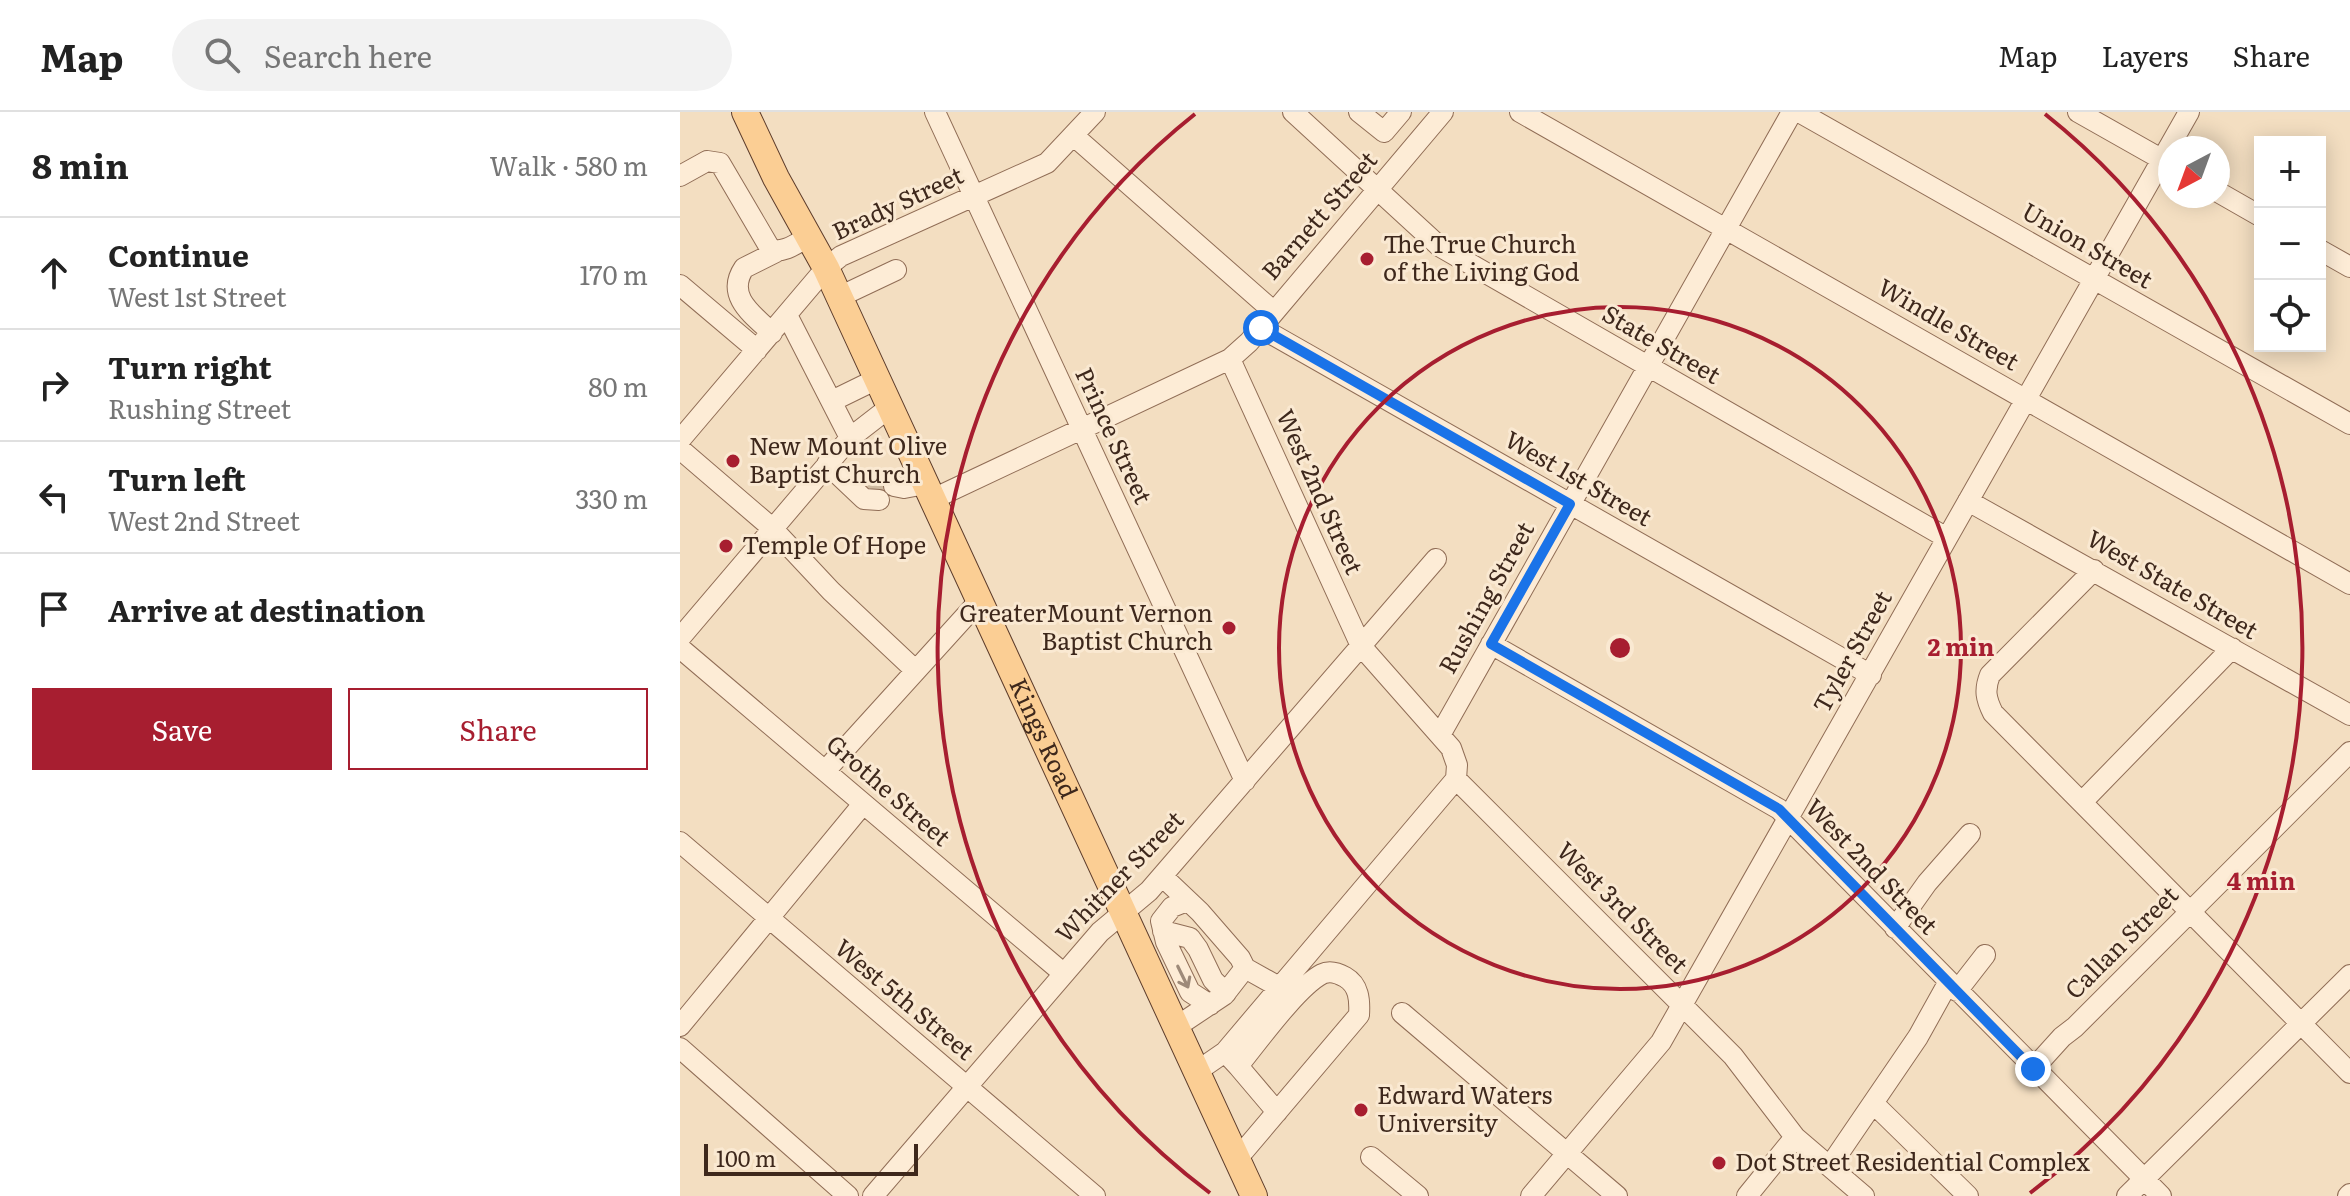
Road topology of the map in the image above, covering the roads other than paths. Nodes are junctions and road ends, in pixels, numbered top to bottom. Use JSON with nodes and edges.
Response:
{"nodes":[{"id":1,"x":745,"y":112,"type":"edge"},
{"id":2,"x":935,"y":112,"type":"edge"},
{"id":3,"x":1095,"y":112,"type":"edge"},
{"id":4,"x":1293,"y":112,"type":"edge"},
{"id":5,"x":1359,"y":112,"type":"edge"},
{"id":6,"x":1401,"y":112,"type":"edge"},
{"id":7,"x":1443,"y":112,"type":"edge"},
{"id":8,"x":1520,"y":112,"type":"edge"},
{"id":9,"x":1792,"y":112,"type":"edge"},
{"id":10,"x":1799,"y":112,"type":"edge"},
{"id":11,"x":2078,"y":112,"type":"edge"},
{"id":12,"x":2189,"y":112,"type":"edge"},
{"id":13,"x":1074,"y":136,"type":"junction"},
{"id":14,"x":2178,"y":136,"type":"edge"},
{"id":15,"x":2158,"y":157,"type":"edge"},
{"id":16,"x":2158,"y":175,"type":"edge"},
{"id":17,"x":680,"y":176,"type":"edge"},
{"id":18,"x":1378,"y":188,"type":"junction"},
{"id":19,"x":974,"y":197,"type":"junction"},
{"id":20,"x":2230,"y":199,"type":"edge"},
{"id":21,"x":2254,"y":213,"type":"edge"},
{"id":22,"x":1728,"y":230,"type":"junction"},
{"id":23,"x":808,"y":237,"type":"junction"},
{"id":24,"x":776,"y":252,"type":"junction"},
{"id":25,"x":2326,"y":253,"type":"edge"},
{"id":26,"x":2350,"y":267,"type":"edge"},
{"id":27,"x":826,"y":268,"type":"junction"},
{"id":28,"x":896,"y":270,"type":"dead end"},
{"id":29,"x":2094,"y":280,"type":"junction"},
{"id":30,"x":680,"y":285,"type":"edge"},
{"id":31,"x":839,"y":297,"type":"junction"},
{"id":32,"x":1273,"y":311,"type":"junction"},
{"id":33,"x":787,"y":315,"type":"junction"},
{"id":34,"x":1261,"y":328,"type":"junction"},
{"id":35,"x":772,"y":333,"type":"junction"},
{"id":36,"x":757,"y":350,"type":"junction"},
{"id":37,"x":1230,"y":359,"type":"junction"},
{"id":38,"x":1647,"y":368,"type":"junction"},
{"id":39,"x":877,"y":379,"type":"junction"},
{"id":40,"x":2025,"y":399,"type":"junction"},
{"id":41,"x":832,"y":401,"type":"junction"},
{"id":42,"x":890,"y":407,"type":"junction"},
{"id":43,"x":2350,"y":424,"type":"edge"},
{"id":44,"x":1081,"y":428,"type":"junction"},
{"id":45,"x":850,"y":438,"type":"junction"},
{"id":46,"x":680,"y":440,"type":"edge"},
{"id":47,"x":680,"y":449,"type":"edge"},
{"id":48,"x":827,"y":464,"type":"junction"},
{"id":49,"x":904,"y":493,"type":"junction"},
{"id":50,"x":1968,"y":501,"type":"junction"},
{"id":51,"x":1570,"y":504,"type":"junction"},
{"id":52,"x":772,"y":528,"type":"junction"},
{"id":53,"x":1947,"y":538,"type":"junction"},
{"id":54,"x":1436,"y":559,"type":"dead end"},
{"id":55,"x":2094,"y":570,"type":"junction"},
{"id":56,"x":2350,"y":584,"type":"edge"},
{"id":57,"x":980,"y":600,"type":"junction"},
{"id":58,"x":680,"y":638,"type":"edge"},
{"id":59,"x":1491,"y":644,"type":"junction"},
{"id":60,"x":1361,"y":646,"type":"junction"},
{"id":61,"x":680,"y":648,"type":"edge"},
{"id":62,"x":2232,"y":648,"type":"junction"},
{"id":63,"x":915,"y":670,"type":"junction"},
{"id":64,"x":1871,"y":675,"type":"junction"},
{"id":65,"x":2350,"y":715,"type":"edge"},
{"id":66,"x":1440,"y":735,"type":"junction"},
{"id":67,"x":2350,"y":752,"type":"edge"},
{"id":68,"x":825,"y":771,"type":"junction"},
{"id":69,"x":1456,"y":779,"type":"junction"},
{"id":70,"x":1245,"y":781,"type":"junction"},
{"id":71,"x":2082,"y":802,"type":"junction"},
{"id":72,"x":863,"y":804,"type":"junction"},
{"id":73,"x":1787,"y":820,"type":"junction"},
{"id":74,"x":1970,"y":834,"type":"dead end"},
{"id":75,"x":680,"y":842,"type":"edge"},
{"id":76,"x":1162,"y":876,"type":"junction"},
{"id":77,"x":1187,"y":901,"type":"junction"},
{"id":78,"x":2189,"y":911,"type":"junction"},
{"id":79,"x":1124,"y":912,"type":"junction"},
{"id":80,"x":768,"y":918,"type":"junction"},
{"id":81,"x":1895,"y":928,"type":"junction"},
{"id":82,"x":1985,"y":955,"type":"dead end"},
{"id":83,"x":1245,"y":968,"type":"junction"},
{"id":84,"x":1063,"y":973,"type":"junction"},
{"id":85,"x":2350,"y":975,"type":"edge"},
{"id":86,"x":1279,"y":987,"type":"junction"},
{"id":87,"x":1952,"y":987,"type":"junction"},
{"id":88,"x":1218,"y":999,"type":"junction"},
{"id":89,"x":1682,"y":1005,"type":"junction"},
{"id":90,"x":1402,"y":1013,"type":"dead end"},
{"id":91,"x":2301,"y":1023,"type":"junction"},
{"id":92,"x":680,"y":1026,"type":"edge"},
{"id":93,"x":1176,"y":1027,"type":"junction"},
{"id":94,"x":680,"y":1048,"type":"edge"},
{"id":95,"x":1231,"y":1059,"type":"junction"},
{"id":96,"x":2033,"y":1069,"type":"junction"},
{"id":97,"x":1196,"y":1072,"type":"junction"},
{"id":98,"x":2350,"y":1073,"type":"edge"},
{"id":99,"x":966,"y":1086,"type":"junction"},
{"id":100,"x":1874,"y":1104,"type":"junction"},
{"id":101,"x":1277,"y":1112,"type":"junction"},
{"id":102,"x":1795,"y":1137,"type":"junction"},
{"id":103,"x":1567,"y":1154,"type":"junction"},
{"id":104,"x":1371,"y":1157,"type":"dead end"},
{"id":105,"x":1237,"y":1159,"type":"junction"},
{"id":106,"x":1830,"y":1166,"type":"junction"},
{"id":107,"x":2145,"y":1180,"type":"junction"},
{"id":108,"x":848,"y":1196,"type":"edge"},
{"id":109,"x":873,"y":1196,"type":"edge"},
{"id":110,"x":1095,"y":1196,"type":"edge"},
{"id":111,"x":1254,"y":1196,"type":"edge"},
{"id":112,"x":1418,"y":1196,"type":"edge"},
{"id":113,"x":1531,"y":1196,"type":"edge"},
{"id":114,"x":1617,"y":1196,"type":"edge"},
{"id":115,"x":1747,"y":1196,"type":"edge"},
{"id":116,"x":1864,"y":1196,"type":"edge"},
{"id":117,"x":1968,"y":1196,"type":"edge"},
{"id":118,"x":2127,"y":1196,"type":"edge"},
{"id":119,"x":2161,"y":1196,"type":"edge"}],
"edges":[{"from":1,"to":23,"type":"main road","name":"Kings Road"},
{"from":2,"to":19,"type":"street","name":"Prince Street"},
{"from":3,"to":13,"type":"street","name":"Brady Street"},
{"from":4,"to":18,"type":"street","name":"State Street"},
{"from":5,"to":6,"type":"street"},
{"from":7,"to":18,"type":"street","name":"Barnett Street"},
{"from":8,"to":22,"type":"street","name":"Windle Street"},
{"from":9,"to":22,"type":"street","name":"Rushing Street"},
{"from":10,"to":29,"type":"street","name":"Union Street"},
{"from":11,"to":15,"type":"street"},
{"from":12,"to":14,"type":"street","name":"Tyler Street"},
{"from":13,"to":19,"type":"street","name":"Brady Street"},
{"from":13,"to":32,"type":"street"},
{"from":16,"to":29,"type":"street","name":"Tyler Street"},
{"from":17,"to":24,"type":"street"},
{"from":18,"to":32,"type":"street","name":"Barnett Street"},
{"from":18,"to":38,"type":"street","name":"State Street"},
{"from":19,"to":27,"type":"street","name":"Brady Street"},
{"from":19,"to":44,"type":"street","name":"Prince Street"},
{"from":20,"to":21,"type":"street"},
{"from":22,"to":38,"type":"street","name":"Rushing Street"},
{"from":22,"to":40,"type":"street","name":"Windle Street"},
{"from":23,"to":24,"type":"street"},
{"from":23,"to":27,"type":"main road","name":"Kings Road"},
{"from":24,"to":35,"type":"street"},
{"from":25,"to":26,"type":"street"},
{"from":27,"to":31,"type":"main road","name":"Kings Road"},
{"from":27,"to":33,"type":"street","name":"Brady Street"},
{"from":28,"to":31,"type":"street"},
{"from":29,"to":40,"type":"street","name":"Tyler Street"},
{"from":29,"to":43,"type":"street","name":"Union Street"},
{"from":30,"to":36,"type":"street"},
{"from":31,"to":39,"type":"main road","name":"Kings Road"},
{"from":32,"to":34,"type":"street","name":"Barnett Street"},
{"from":33,"to":35,"type":"street","name":"Brady Street"},
{"from":33,"to":41,"type":"street"},
{"from":34,"to":37,"type":"street","name":"Barnett Street"},
{"from":34,"to":51,"type":"street","name":"West 1st Street"},
{"from":35,"to":36,"type":"street","name":"Brady Street"},
{"from":36,"to":46,"type":"street","name":"Brady Street"},
{"from":37,"to":44,"type":"street","name":"Barnett Street"},
{"from":37,"to":60,"type":"street","name":"West 2nd Street"},
{"from":38,"to":51,"type":"street","name":"Rushing Street"},
{"from":38,"to":53,"type":"street","name":"State Street"},
{"from":39,"to":41,"type":"street"},
{"from":39,"to":42,"type":"main road","name":"Kings Road"},
{"from":40,"to":50,"type":"street","name":"Tyler Street"},
{"from":40,"to":56,"type":"street","name":"Windle Street"},
{"from":41,"to":45,"type":"street"},
{"from":42,"to":45,"type":"street"},
{"from":42,"to":49,"type":"main road","name":"Kings Road"},
{"from":44,"to":49,"type":"street","name":"Barnett Street"},
{"from":44,"to":70,"type":"street","name":"Prince Street"},
{"from":45,"to":48,"type":"street"},
{"from":47,"to":52,"type":"street"},
{"from":48,"to":49,"type":"street"},
{"from":48,"to":52,"type":"street"},
{"from":49,"to":57,"type":"main road","name":"Kings Road"},
{"from":50,"to":53,"type":"street","name":"Tyler Street"},
{"from":50,"to":55,"type":"street","name":"West State Street"},
{"from":51,"to":59,"type":"street","name":"Rushing Street"},
{"from":51,"to":64,"type":"street","name":"West 1st Street"},
{"from":52,"to":58,"type":"street"},
{"from":52,"to":63,"type":"street"},
{"from":53,"to":64,"type":"street","name":"Tyler Street"},
{"from":54,"to":60,"type":"street","name":"Whitner Street"},
{"from":55,"to":62,"type":"street","name":"West State Street"},
{"from":55,"to":71,"type":"street"},
{"from":57,"to":63,"type":"street"},
{"from":57,"to":79,"type":"main road","name":"Kings Road"},
{"from":59,"to":66,"type":"street","name":"Rushing Street"},
{"from":59,"to":73,"type":"street","name":"West 2nd Street"},
{"from":60,"to":66,"type":"street","name":"West 3rd Street"},
{"from":60,"to":70,"type":"street","name":"Whitner Street"},
{"from":61,"to":68,"type":"street","name":"Grothe Street"},
{"from":62,"to":65,"type":"street","name":"West State Street"},
{"from":62,"to":71,"type":"street"},
{"from":63,"to":68,"type":"street"},
{"from":64,"to":73,"type":"street","name":"Tyler Street"},
{"from":66,"to":69,"type":"street","name":"West 3rd Street"},
{"from":67,"to":78,"type":"street","name":"Callan Street"},
{"from":68,"to":72,"type":"street","name":"Grothe Street"},
{"from":69,"to":86,"type":"street"},
{"from":69,"to":89,"type":"street","name":"West 3rd Street"},
{"from":70,"to":76,"type":"street","name":"Whitner Street"},
{"from":71,"to":78,"type":"street"},
{"from":72,"to":80,"type":"street"},
{"from":72,"to":84,"type":"street","name":"Grothe Street"},
{"from":73,"to":81,"type":"street","name":"West 2nd Street"},
{"from":73,"to":89,"type":"street","name":"Tyler Street"},
{"from":74,"to":81,"type":"street"},
{"from":75,"to":80,"type":"street","name":"West 5th Street"},
{"from":76,"to":77,"type":"street"},
{"from":76,"to":79,"type":"street","name":"Whitner Street"},
{"from":77,"to":83,"type":"street"},
{"from":77,"to":88,"type":"street","one_way":true},
{"from":78,"to":91,"type":"street"},
{"from":78,"to":96,"type":"street","name":"Callan Street"},
{"from":79,"to":84,"type":"street","name":"Whitner Street"},
{"from":79,"to":93,"type":"main road","name":"Kings Road"},
{"from":80,"to":92,"type":"street"},
{"from":80,"to":99,"type":"street","name":"West 5th Street"},
{"from":81,"to":87,"type":"street","name":"West 2nd Street"},
{"from":82,"to":87,"type":"street"},
{"from":83,"to":86,"type":"street"},
{"from":83,"to":88,"type":"street"},
{"from":84,"to":99,"type":"street","name":"Whitner Street"},
{"from":85,"to":91,"type":"street"},
{"from":86,"to":95,"type":"street"},
{"from":87,"to":96,"type":"street","name":"West 2nd Street"},
{"from":87,"to":100,"type":"street"},
{"from":88,"to":93,"type":"street"},
{"from":89,"to":102,"type":"street","name":"West 3rd Street"},
{"from":89,"to":103,"type":"street","name":"Tyler Street"},
{"from":90,"to":103,"type":"street"},
{"from":91,"to":98,"type":"street"},
{"from":91,"to":107,"type":"street"},
{"from":93,"to":97,"type":"main road","name":"Kings Road"},
{"from":94,"to":108,"type":"street"},
{"from":95,"to":97,"type":"street"},
{"from":95,"to":101,"type":"street"},
{"from":95,"to":101,"type":"street"},
{"from":96,"to":107,"type":"street","name":"West 2nd Street"},
{"from":97,"to":105,"type":"main road","name":"Kings Road"},
{"from":99,"to":109,"type":"street","name":"Whitner Street"},
{"from":99,"to":110,"type":"street","name":"West 5th Street"},
{"from":100,"to":106,"type":"street"},
{"from":100,"to":117,"type":"street"},
{"from":101,"to":105,"type":"street"},
{"from":102,"to":106,"type":"street","name":"West 3rd Street"},
{"from":102,"to":115,"type":"street"},
{"from":103,"to":113,"type":"street","name":"Tyler Street"},
{"from":103,"to":114,"type":"street"},
{"from":104,"to":112,"type":"street"},
{"from":105,"to":111,"type":"main road","name":"Kings Road"},
{"from":106,"to":116,"type":"street","name":"West 3rd Street"},
{"from":107,"to":118,"type":"street"},
{"from":107,"to":119,"type":"street","name":"West 2nd Street"}]}
